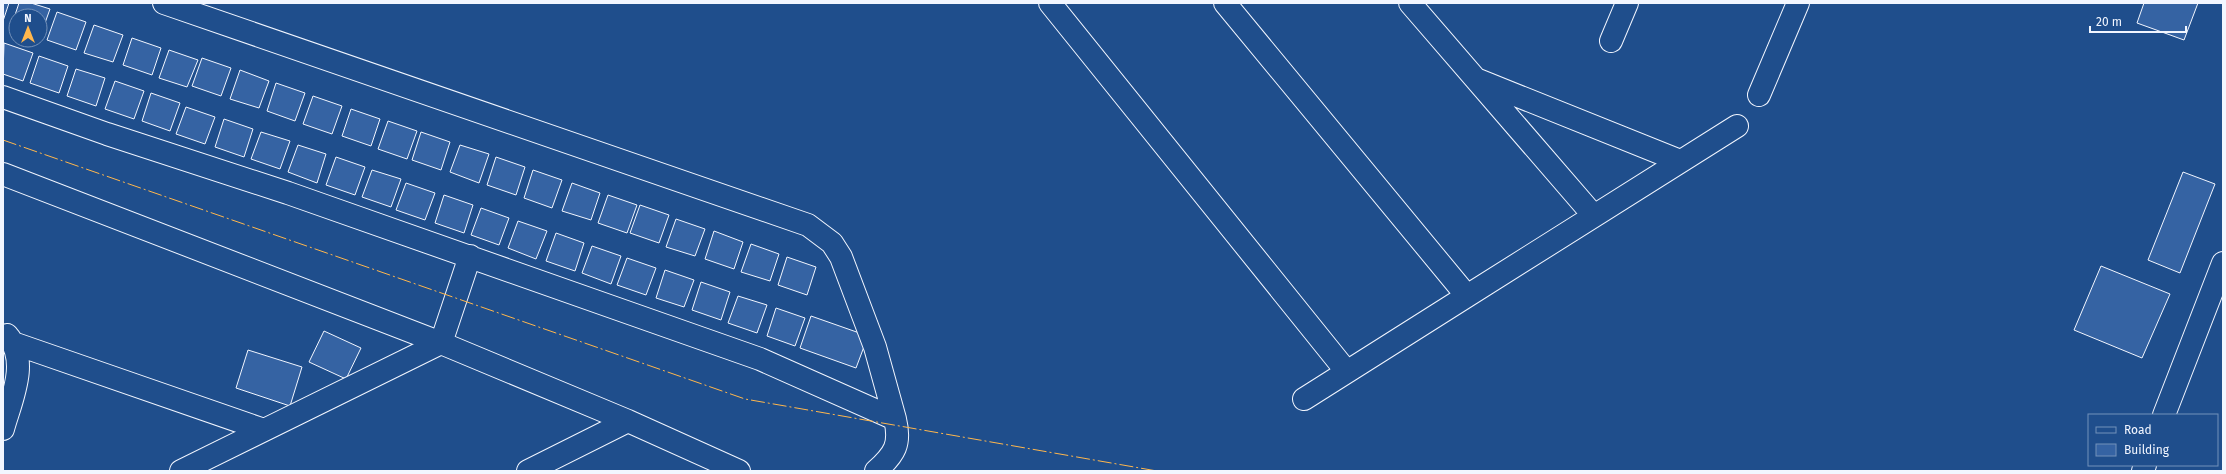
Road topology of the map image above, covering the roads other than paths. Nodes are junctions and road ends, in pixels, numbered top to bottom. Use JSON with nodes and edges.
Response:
{"nodes":[{"id":1,"x":164,"y":3,"type":"edge"},
{"id":2,"x":1050,"y":3,"type":"edge"},
{"id":3,"x":1225,"y":3,"type":"edge"},
{"id":4,"x":1410,"y":3,"type":"edge"},
{"id":5,"x":1627,"y":3,"type":"edge"},
{"id":6,"x":1798,"y":3,"type":"edge"},
{"id":7,"x":1611,"y":41,"type":"dead end"},
{"id":8,"x":1475,"y":78,"type":"junction"},
{"id":9,"x":1759,"y":95,"type":"dead end"},
{"id":10,"x":3,"y":97,"type":"edge"},
{"id":11,"x":1737,"y":126,"type":"dead end"},
{"id":12,"x":1680,"y":161,"type":"junction"},
{"id":13,"x":3,"y":174,"type":"edge"},
{"id":14,"x":1594,"y":216,"type":"junction"},
{"id":15,"x":470,"y":256,"type":"junction"},
{"id":16,"x":2223,"y":263,"type":"edge"},
{"id":17,"x":1467,"y":296,"type":"junction"},
{"id":18,"x":8,"y":337,"type":"edge"},
{"id":19,"x":441,"y":342,"type":"junction"},
{"id":20,"x":1347,"y":372,"type":"junction"},
{"id":21,"x":1304,"y":399,"type":"dead end"},
{"id":22,"x":2164,"y":414,"type":"edge"},
{"id":23,"x":895,"y":418,"type":"junction"},
{"id":24,"x":628,"y":421,"type":"junction"},
{"id":25,"x":3,"y":429,"type":"edge"},
{"id":26,"x":264,"y":430,"type":"junction"},
{"id":27,"x":181,"y":471,"type":"edge"},
{"id":28,"x":528,"y":471,"type":"edge"},
{"id":29,"x":739,"y":471,"type":"edge"},
{"id":30,"x":876,"y":471,"type":"edge"}],
"edges":[{"from":1,"to":23,"type":"street"},
{"from":2,"to":20,"type":"street"},
{"from":3,"to":17,"type":"street"},
{"from":4,"to":8,"type":"street"},
{"from":5,"to":7,"type":"street"},
{"from":6,"to":9,"type":"street"},
{"from":8,"to":12,"type":"street"},
{"from":8,"to":14,"type":"street"},
{"from":10,"to":15,"type":"street"},
{"from":11,"to":12,"type":"street"},
{"from":12,"to":14,"type":"street"},
{"from":13,"to":19,"type":"street"},
{"from":14,"to":17,"type":"street"},
{"from":15,"to":19,"type":"street"},
{"from":15,"to":23,"type":"street"},
{"from":16,"to":22,"type":"street"},
{"from":17,"to":20,"type":"street"},
{"from":18,"to":25,"type":"street"},
{"from":18,"to":26,"type":"street"},
{"from":19,"to":24,"type":"street"},
{"from":19,"to":26,"type":"street"},
{"from":20,"to":21,"type":"street"},
{"from":23,"to":30,"type":"street"},
{"from":24,"to":28,"type":"street"},
{"from":24,"to":29,"type":"street"},
{"from":26,"to":27,"type":"street"}]}
